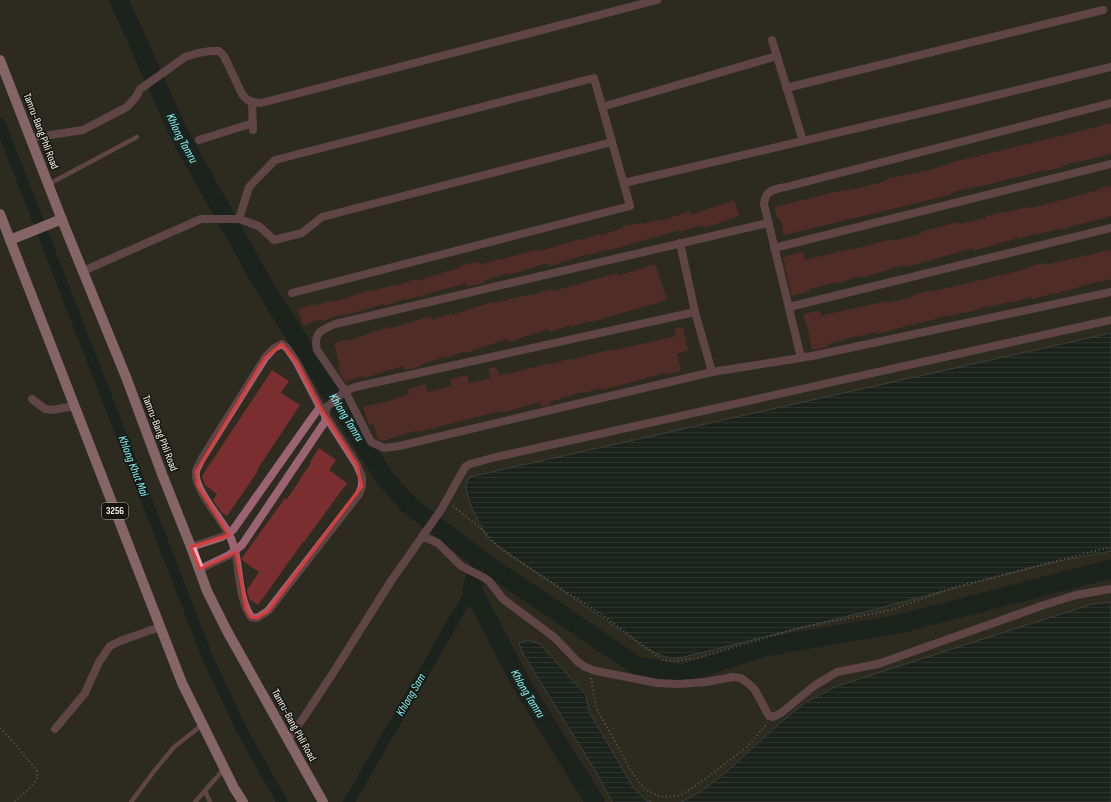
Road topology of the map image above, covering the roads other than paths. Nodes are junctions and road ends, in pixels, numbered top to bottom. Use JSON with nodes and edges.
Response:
{"nodes":[{"id":1,"x":657,"y":0,"type":"edge"},
{"id":2,"x":1103,"y":10,"type":"dead end"},
{"id":3,"x":772,"y":40,"type":"dead end"},
{"id":4,"x":777,"y":56,"type":"junction"},
{"id":5,"x":0,"y":60,"type":"edge"},
{"id":6,"x":1111,"y":68,"type":"edge"},
{"id":7,"x":786,"y":88,"type":"junction"},
{"id":8,"x":252,"y":102,"type":"junction"},
{"id":9,"x":1111,"y":103,"type":"edge"},
{"id":10,"x":602,"y":107,"type":"junction"},
{"id":11,"x":137,"y":137,"type":"dead end"},
{"id":12,"x":30,"y":138,"type":"junction"},
{"id":13,"x":199,"y":140,"type":"dead end"},
{"id":14,"x":612,"y":142,"type":"junction"},
{"id":15,"x":803,"y":142,"type":"junction"},
{"id":16,"x":1111,"y":164,"type":"edge"},
{"id":17,"x":624,"y":183,"type":"junction"},
{"id":18,"x":49,"y":184,"type":"junction"},
{"id":19,"x":0,"y":214,"type":"edge"},
{"id":20,"x":239,"y":219,"type":"junction"},
{"id":21,"x":62,"y":220,"type":"junction"},
{"id":22,"x":768,"y":223,"type":"junction"},
{"id":23,"x":1111,"y":228,"type":"edge"},
{"id":24,"x":10,"y":240,"type":"junction"},
{"id":25,"x":680,"y":243,"type":"junction"},
{"id":26,"x":774,"y":248,"type":"junction"},
{"id":27,"x":83,"y":272,"type":"junction"},
{"id":28,"x":1111,"y":292,"type":"edge"},
{"id":29,"x":292,"y":293,"type":"dead end"},
{"id":30,"x":789,"y":308,"type":"junction"},
{"id":31,"x":696,"y":312,"type":"junction"},
{"id":32,"x":1111,"y":320,"type":"edge"},
{"id":33,"x":801,"y":358,"type":"junction"},
{"id":34,"x":712,"y":372,"type":"junction"},
{"id":35,"x":342,"y":394,"type":"junction"},
{"id":36,"x":32,"y":400,"type":"dead end"},
{"id":37,"x":74,"y":406,"type":"junction"},
{"id":38,"x":325,"y":409,"type":"junction"},
{"id":39,"x":229,"y":534,"type":"junction"},
{"id":40,"x":422,"y":536,"type":"junction"},
{"id":41,"x":191,"y":547,"type":"junction"},
{"id":42,"x":236,"y":550,"type":"junction"},
{"id":43,"x":200,"y":569,"type":"junction"},
{"id":44,"x":1111,"y":589,"type":"edge"},
{"id":45,"x":160,"y":627,"type":"junction"},
{"id":46,"x":202,"y":725,"type":"junction"},
{"id":47,"x":56,"y":729,"type":"dead end"},
{"id":48,"x":288,"y":739,"type":"junction"},
{"id":49,"x":224,"y":769,"type":"junction"},
{"id":50,"x":205,"y":791,"type":"junction"},
{"id":51,"x":131,"y":802,"type":"edge"},
{"id":52,"x":195,"y":802,"type":"edge"},
{"id":53,"x":210,"y":802,"type":"edge"},
{"id":54,"x":243,"y":802,"type":"edge"},
{"id":55,"x":324,"y":802,"type":"edge"}],
"edges":[{"from":1,"to":8,"type":"street"},
{"from":2,"to":7,"type":"street"},
{"from":3,"to":4,"type":"street"},
{"from":4,"to":7,"type":"street"},
{"from":4,"to":10,"type":"street"},
{"from":5,"to":12,"type":"main road","name":"Tamru-Bang Phli Road"},
{"from":6,"to":15,"type":"street"},
{"from":7,"to":15,"type":"street"},
{"from":8,"to":12,"type":"street"},
{"from":8,"to":13,"type":"street"},
{"from":9,"to":22,"type":"street"},
{"from":10,"to":14,"type":"street"},
{"from":10,"to":20,"type":"street"},
{"from":11,"to":18,"type":"lane"},
{"from":12,"to":18,"type":"main road","name":"Tamru-Bang Phli Road"},
{"from":14,"to":17,"type":"street"},
{"from":14,"to":20,"type":"street"},
{"from":15,"to":17,"type":"street"},
{"from":16,"to":26,"type":"street"},
{"from":17,"to":29,"type":"street"},
{"from":18,"to":21,"type":"main road","name":"Tamru-Bang Phli Road"},
{"from":19,"to":24,"type":"main road","number":"3256"},
{"from":20,"to":27,"type":"street"},
{"from":21,"to":24,"type":"main road"},
{"from":21,"to":27,"type":"main road","name":"Tamru-Bang Phli Road"},
{"from":22,"to":25,"type":"street"},
{"from":22,"to":26,"type":"street"},
{"from":23,"to":30,"type":"street"},
{"from":24,"to":37,"type":"main road","number":"3256"},
{"from":25,"to":31,"type":"street"},
{"from":25,"to":35,"type":"street"},
{"from":26,"to":30,"type":"street"},
{"from":27,"to":41,"type":"main road","name":"Tamru-Bang Phli Road"},
{"from":28,"to":33,"type":"street"},
{"from":30,"to":33,"type":"street"},
{"from":31,"to":34,"type":"street"},
{"from":31,"to":35,"type":"street"},
{"from":32,"to":40,"type":"street"},
{"from":33,"to":34,"type":"street"},
{"from":34,"to":35,"type":"street"},
{"from":35,"to":38,"type":"street"},
{"from":36,"to":37,"type":"street"},
{"from":37,"to":45,"type":"main road","number":"3256"},
{"from":38,"to":39,"type":"street"},
{"from":38,"to":39,"type":"street"},
{"from":38,"to":42,"type":"street"},
{"from":38,"to":42,"type":"street"},
{"from":39,"to":41,"type":"street"},
{"from":39,"to":42,"type":"street"},
{"from":40,"to":44,"type":"street"},
{"from":40,"to":48,"type":"street"},
{"from":41,"to":43,"type":"main road","name":"Tamru-Bang Phli Road"},
{"from":42,"to":43,"type":"street"},
{"from":43,"to":48,"type":"main road","name":"Tamru-Bang Phli Road"},
{"from":45,"to":46,"type":"main road","number":"3256"},
{"from":45,"to":47,"type":"street"},
{"from":46,"to":49,"type":"main road","number":"3256"},
{"from":46,"to":51,"type":"lane"},
{"from":48,"to":55,"type":"main road","name":"Tamru-Bang Phli Road"},
{"from":49,"to":50,"type":"lane"},
{"from":49,"to":54,"type":"main road","number":"3256"},
{"from":50,"to":52,"type":"lane"},
{"from":50,"to":53,"type":"lane"}]}
